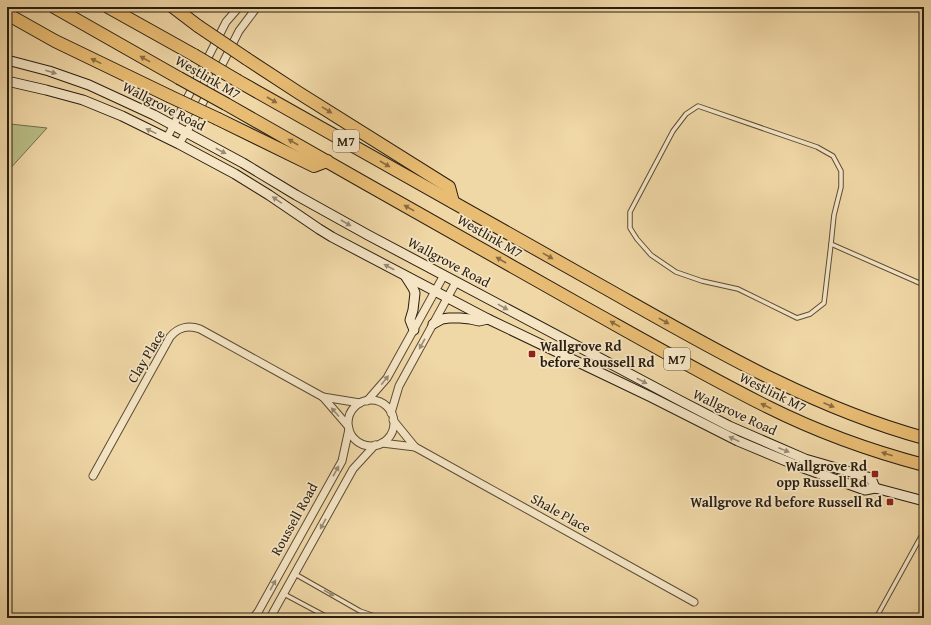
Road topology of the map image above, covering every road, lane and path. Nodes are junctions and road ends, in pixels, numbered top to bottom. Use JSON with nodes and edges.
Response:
{"nodes":[{"id":1,"x":54,"y":7,"type":"edge"},
{"id":2,"x":108,"y":7,"type":"edge"},
{"id":3,"x":172,"y":7,"type":"edge"},
{"id":4,"x":239,"y":7,"type":"edge"},
{"id":5,"x":257,"y":7,"type":"edge"},
{"id":6,"x":816,"y":7,"type":"edge"},
{"id":7,"x":822,"y":7,"type":"edge"},
{"id":8,"x":12,"y":17,"type":"edge"},
{"id":9,"x":10,"y":61,"type":"edge"},
{"id":10,"x":8,"y":81,"type":"edge"},
{"id":11,"x":174,"y":126,"type":"junction"},
{"id":12,"x":186,"y":132,"type":"junction"},
{"id":13,"x":168,"y":138,"type":"junction"},
{"id":14,"x":180,"y":144,"type":"junction"},
{"id":15,"x":327,"y":161,"type":"junction"},
{"id":16,"x":453,"y":202,"type":"junction"},
{"id":17,"x":831,"y":244,"type":"junction"},
{"id":18,"x":405,"y":275,"type":"junction"},
{"id":19,"x":444,"y":275,"type":"junction"},
{"id":20,"x":456,"y":282,"type":"junction"},
{"id":21,"x":924,"y":285,"type":"edge"},
{"id":22,"x":436,"y":291,"type":"junction"},
{"id":23,"x":447,"y":298,"type":"junction"},
{"id":24,"x":488,"y":318,"type":"junction"},
{"id":25,"x":433,"y":324,"type":"junction"},
{"id":26,"x":414,"y":330,"type":"junction"},
{"id":27,"x":322,"y":398,"type":"junction"},
{"id":28,"x":363,"y":402,"type":"junction"},
{"id":29,"x":392,"y":417,"type":"junction"},
{"id":30,"x":348,"y":427,"type":"junction"},
{"id":31,"x":924,"y":438,"type":"edge"},
{"id":32,"x":379,"y":444,"type":"junction"},
{"id":33,"x":415,"y":448,"type":"junction"},
{"id":34,"x":924,"y":465,"type":"edge"},
{"id":35,"x":93,"y":476,"type":"dead end"},
{"id":36,"x":875,"y":488,"type":"junction"},
{"id":37,"x":924,"y":501,"type":"edge"},
{"id":38,"x":924,"y":531,"type":"edge"},
{"id":39,"x":295,"y":574,"type":"junction"},
{"id":40,"x":284,"y":593,"type":"junction"},
{"id":41,"x":694,"y":602,"type":"dead end"},
{"id":42,"x":253,"y":618,"type":"edge"},
{"id":43,"x":270,"y":618,"type":"edge"},
{"id":44,"x":329,"y":618,"type":"edge"},
{"id":45,"x":380,"y":618,"type":"edge"},
{"id":46,"x":876,"y":618,"type":"edge"}],
"edges":[{"from":15,"to":1,"type":"highway","name":"Westlink M7","number":"M7","one_way":true,"bridge":true},
{"from":2,"to":16,"type":"highway","name":"Westlink M7","number":"M7","one_way":true,"bridge":true},
{"from":3,"to":16,"type":"highway","number":"M7","one_way":true,"bridge":true},
{"from":4,"to":11,"type":"street"},
{"from":5,"to":12,"type":"street"},
{"from":6,"to":7,"type":"lane"},
{"from":15,"to":8,"type":"highway","one_way":true,"bridge":true},
{"from":9,"to":11,"type":"main road","name":"Wallgrove Road","one_way":true},
{"from":13,"to":10,"type":"main road","name":"Wallgrove Road","one_way":true},
{"from":11,"to":12,"type":"main road","name":"Wallgrove Road"},
{"from":11,"to":13,"type":"street"},
{"from":12,"to":14,"type":"street"},
{"from":12,"to":19,"type":"main road","name":"Wallgrove Road","one_way":true},
{"from":13,"to":14,"type":"main road","name":"Wallgrove Road"},
{"from":18,"to":14,"type":"main road","name":"Wallgrove Road","one_way":true},
{"from":34,"to":15,"type":"highway","name":"Westlink M7","number":"M7","one_way":true},
{"from":16,"to":31,"type":"highway","name":"Westlink M7","number":"M7","one_way":true},
{"from":17,"to":17,"type":"lane"},
{"from":17,"to":21,"type":"lane"},
{"from":18,"to":22,"type":"main road","name":"Wallgrove Road"},
{"from":18,"to":26,"type":"main road"},
{"from":19,"to":20,"type":"main road","name":"Wallgrove Road"},
{"from":19,"to":22,"type":"street"},
{"from":20,"to":23,"type":"street"},
{"from":20,"to":36,"type":"main road","name":"Wallgrove Road","one_way":true},
{"from":22,"to":23,"type":"main road","name":"Wallgrove Road"},
{"from":22,"to":26,"type":"street"},
{"from":23,"to":24,"type":"main road","name":"Wallgrove Road"},
{"from":23,"to":25,"type":"street"},
{"from":24,"to":25,"type":"main road"},
{"from":36,"to":24,"type":"main road","name":"Wallgrove Road","one_way":true},
{"from":25,"to":29,"type":"street","one_way":true},
{"from":28,"to":26,"type":"street","one_way":true},
{"from":27,"to":28,"type":"street","name":"Clay Place"},
{"from":30,"to":27,"type":"street","name":"Clay Place","one_way":true},
{"from":27,"to":35,"type":"street","name":"Clay Place"},
{"from":28,"to":29,"type":"street"},
{"from":28,"to":30,"type":"street"},
{"from":29,"to":32,"type":"street"},
{"from":29,"to":33,"type":"street","name":"Shale Place"},
{"from":30,"to":32,"type":"street"},
{"from":42,"to":30,"type":"street","name":"Roussell Road","one_way":true},
{"from":32,"to":33,"type":"street","name":"Shale Place"},
{"from":32,"to":39,"type":"street","name":"Roussell Road","one_way":true},
{"from":33,"to":41,"type":"street","name":"Shale Place"},
{"from":36,"to":37,"type":"main road","name":"Wallgrove Road"},
{"from":38,"to":46,"type":"lane"},
{"from":39,"to":40,"type":"street","name":"Roussell Road"},
{"from":39,"to":45,"type":"lane","one_way":true},
{"from":40,"to":43,"type":"street","name":"Roussell Road"},
{"from":40,"to":44,"type":"lane"}]}
